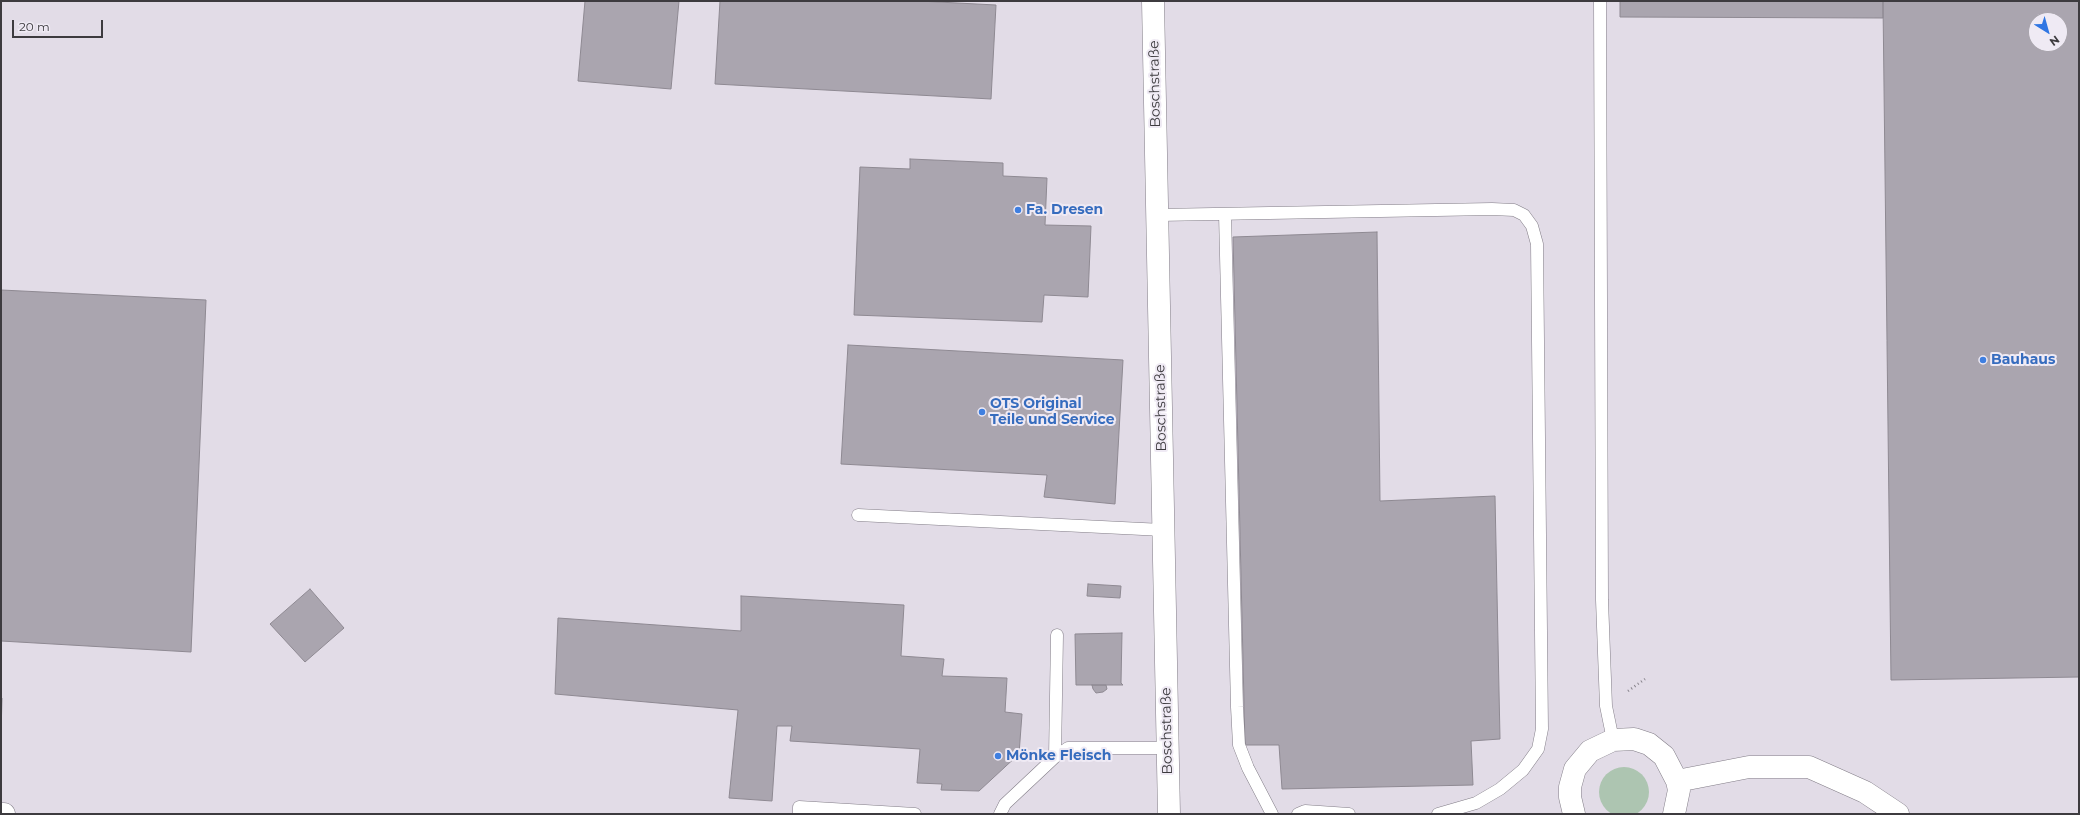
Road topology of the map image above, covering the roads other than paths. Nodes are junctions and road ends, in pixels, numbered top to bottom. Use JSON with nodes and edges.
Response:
{"nodes":[{"id":1,"x":1153,"y":1,"type":"edge"},
{"id":2,"x":1600,"y":1,"type":"edge"},
{"id":3,"x":1224,"y":214,"type":"junction"},
{"id":4,"x":1158,"y":215,"type":"junction"},
{"id":5,"x":858,"y":515,"type":"dead end"},
{"id":6,"x":1163,"y":530,"type":"junction"},
{"id":7,"x":1057,"y":635,"type":"dead end"},
{"id":8,"x":1613,"y":740,"type":"junction"},
{"id":9,"x":1167,"y":748,"type":"junction"},
{"id":10,"x":1055,"y":757,"type":"junction"},
{"id":11,"x":1677,"y":781,"type":"junction"},
{"id":12,"x":1,"y":814,"type":"edge"},
{"id":13,"x":4,"y":814,"type":"edge"},
{"id":14,"x":799,"y":814,"type":"edge"},
{"id":15,"x":915,"y":814,"type":"edge"},
{"id":16,"x":1000,"y":814,"type":"edge"},
{"id":17,"x":1169,"y":814,"type":"edge"},
{"id":18,"x":1272,"y":814,"type":"edge"},
{"id":19,"x":1298,"y":814,"type":"edge"},
{"id":20,"x":1349,"y":814,"type":"edge"},
{"id":21,"x":1438,"y":814,"type":"edge"},
{"id":22,"x":1574,"y":814,"type":"edge"},
{"id":23,"x":1674,"y":814,"type":"edge"},
{"id":24,"x":1898,"y":814,"type":"edge"}],
"edges":[{"from":1,"to":4,"type":"street","name":"Boschstraße"},
{"from":2,"to":8,"type":"lane"},
{"from":3,"to":4,"type":"lane"},
{"from":3,"to":18,"type":"lane"},
{"from":3,"to":21,"type":"lane"},
{"from":4,"to":6,"type":"street","name":"Boschstraße"},
{"from":5,"to":6,"type":"lane"},
{"from":6,"to":9,"type":"street","name":"Boschstraße"},
{"from":7,"to":10,"type":"lane"},
{"from":8,"to":11,"type":"street"},
{"from":8,"to":22,"type":"street"},
{"from":9,"to":10,"type":"lane"},
{"from":9,"to":17,"type":"street","name":"Boschstraße"},
{"from":10,"to":16,"type":"lane"},
{"from":11,"to":23,"type":"street"},
{"from":11,"to":24,"type":"street"},
{"from":12,"to":13,"type":"street"},
{"from":14,"to":15,"type":"lane"},
{"from":19,"to":20,"type":"lane"}]}
